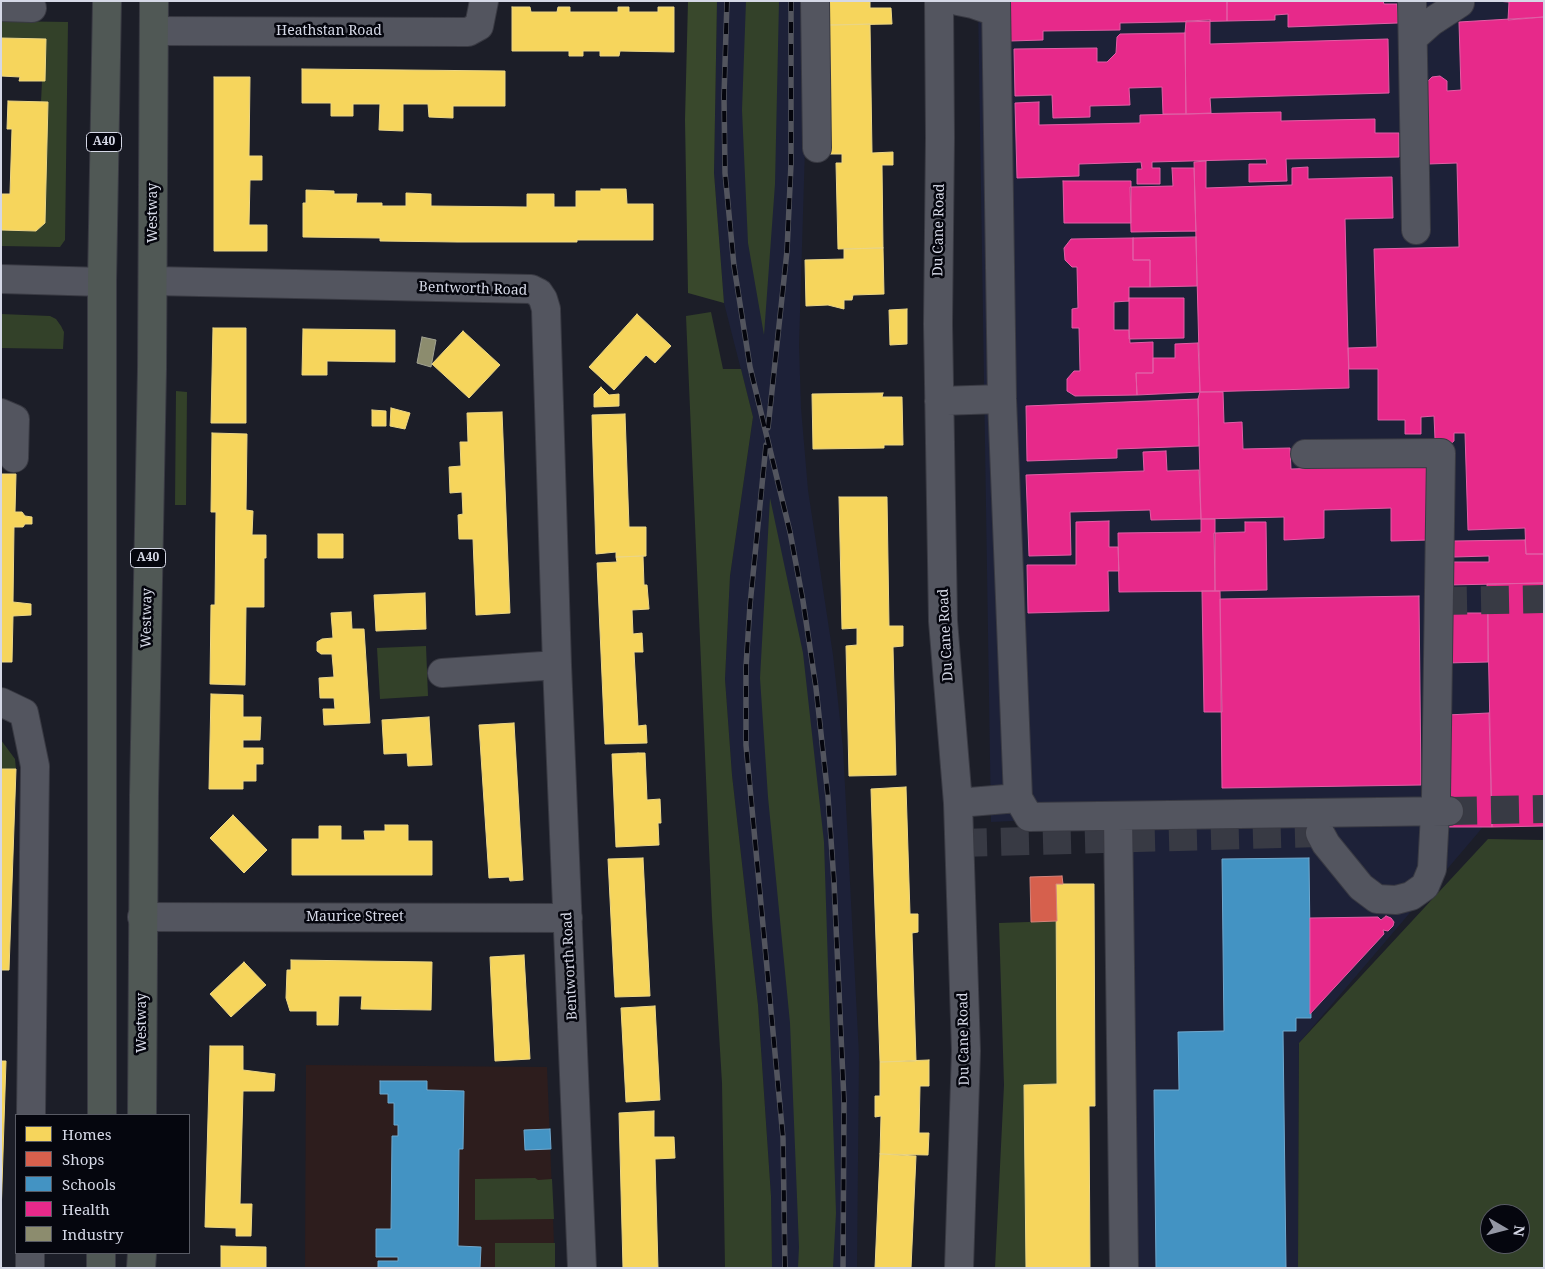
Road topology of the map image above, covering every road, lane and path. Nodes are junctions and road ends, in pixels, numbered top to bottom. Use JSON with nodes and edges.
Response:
{"nodes":[{"id":1,"x":107,"y":1,"type":"edge"},
{"id":2,"x":154,"y":1,"type":"edge"},
{"id":3,"x":484,"y":1,"type":"edge"},
{"id":4,"x":815,"y":1,"type":"edge"},
{"id":5,"x":939,"y":1,"type":"edge"},
{"id":6,"x":958,"y":1,"type":"edge"},
{"id":7,"x":1412,"y":1,"type":"edge"},
{"id":8,"x":1460,"y":3,"type":"dead end"},
{"id":9,"x":996,"y":7,"type":"edge"},
{"id":10,"x":1,"y":8,"type":"edge"},
{"id":11,"x":32,"y":8,"type":"dead end"},
{"id":12,"x":154,"y":30,"type":"junction"},
{"id":13,"x":1413,"y":38,"type":"junction"},
{"id":14,"x":817,"y":148,"type":"dead end"},
{"id":15,"x":1416,"y":230,"type":"dead end"},
{"id":16,"x":1,"y":279,"type":"edge"},
{"id":17,"x":153,"y":280,"type":"junction"},
{"id":18,"x":102,"y":282,"type":"junction"},
{"id":19,"x":1002,"y":399,"type":"junction"},
{"id":20,"x":939,"y":401,"type":"junction"},
{"id":21,"x":1,"y":413,"type":"edge"},
{"id":22,"x":1305,"y":454,"type":"dead end"},
{"id":23,"x":14,"y":458,"type":"dead end"},
{"id":24,"x":557,"y":665,"type":"junction"},
{"id":25,"x":442,"y":673,"type":"dead end"},
{"id":26,"x":1,"y":702,"type":"edge"},
{"id":27,"x":1018,"y":798,"type":"junction"},
{"id":28,"x":958,"y":802,"type":"junction"},
{"id":29,"x":1442,"y":812,"type":"junction"},
{"id":30,"x":1118,"y":816,"type":"junction"},
{"id":31,"x":1320,"y":833,"type":"dead end"},
{"id":32,"x":142,"y":917,"type":"junction"},
{"id":33,"x":568,"y":918,"type":"junction"},
{"id":34,"x":32,"y":1114,"type":"edge"},
{"id":35,"x":102,"y":1114,"type":"edge"},
{"id":36,"x":142,"y":1114,"type":"edge"},
{"id":37,"x":30,"y":1254,"type":"edge"},
{"id":38,"x":101,"y":1254,"type":"edge"},
{"id":39,"x":142,"y":1254,"type":"edge"},
{"id":40,"x":30,"y":1268,"type":"edge"},
{"id":41,"x":101,"y":1268,"type":"edge"},
{"id":42,"x":142,"y":1268,"type":"edge"},
{"id":43,"x":582,"y":1268,"type":"edge"},
{"id":44,"x":959,"y":1268,"type":"edge"},
{"id":45,"x":1124,"y":1268,"type":"edge"}],
"edges":[{"from":1,"to":18,"type":"highway","number":"A40"},
{"from":2,"to":12,"type":"highway","name":"Westway","number":"A40"},
{"from":3,"to":12,"type":"street","name":"Heathstan Road"},
{"from":4,"to":14,"type":"street"},
{"from":5,"to":20,"type":"street","name":"Du Cane Road"},
{"from":6,"to":9,"type":"street"},
{"from":7,"to":13,"type":"street"},
{"from":8,"to":13,"type":"street"},
{"from":9,"to":19,"type":"street"},
{"from":10,"to":11,"type":"street"},
{"from":12,"to":17,"type":"highway","name":"Westway","number":"A40"},
{"from":13,"to":15,"type":"street"},
{"from":16,"to":18,"type":"street"},
{"from":17,"to":24,"type":"street","name":"Bentworth Road"},
{"from":17,"to":32,"type":"highway","name":"Westway","number":"A40"},
{"from":18,"to":35,"type":"highway","number":"A40"},
{"from":19,"to":20,"type":"street"},
{"from":19,"to":27,"type":"street"},
{"from":20,"to":28,"type":"street","name":"Du Cane Road"},
{"from":21,"to":23,"type":"street"},
{"from":22,"to":29,"type":"street"},
{"from":24,"to":25,"type":"street"},
{"from":24,"to":33,"type":"street","name":"Bentworth Road"},
{"from":26,"to":34,"type":"street"},
{"from":27,"to":28,"type":"street"},
{"from":27,"to":30,"type":"street"},
{"from":28,"to":44,"type":"street","name":"Du Cane Road"},
{"from":29,"to":30,"type":"street"},
{"from":29,"to":31,"type":"street"},
{"from":30,"to":45,"type":"street"},
{"from":32,"to":33,"type":"street","name":"Maurice Street"},
{"from":32,"to":36,"type":"highway","name":"Westway","number":"A40"},
{"from":33,"to":43,"type":"street","name":"Bentworth Road"},
{"from":37,"to":40,"type":"street"},
{"from":38,"to":41,"type":"highway"},
{"from":39,"to":42,"type":"highway"}]}
